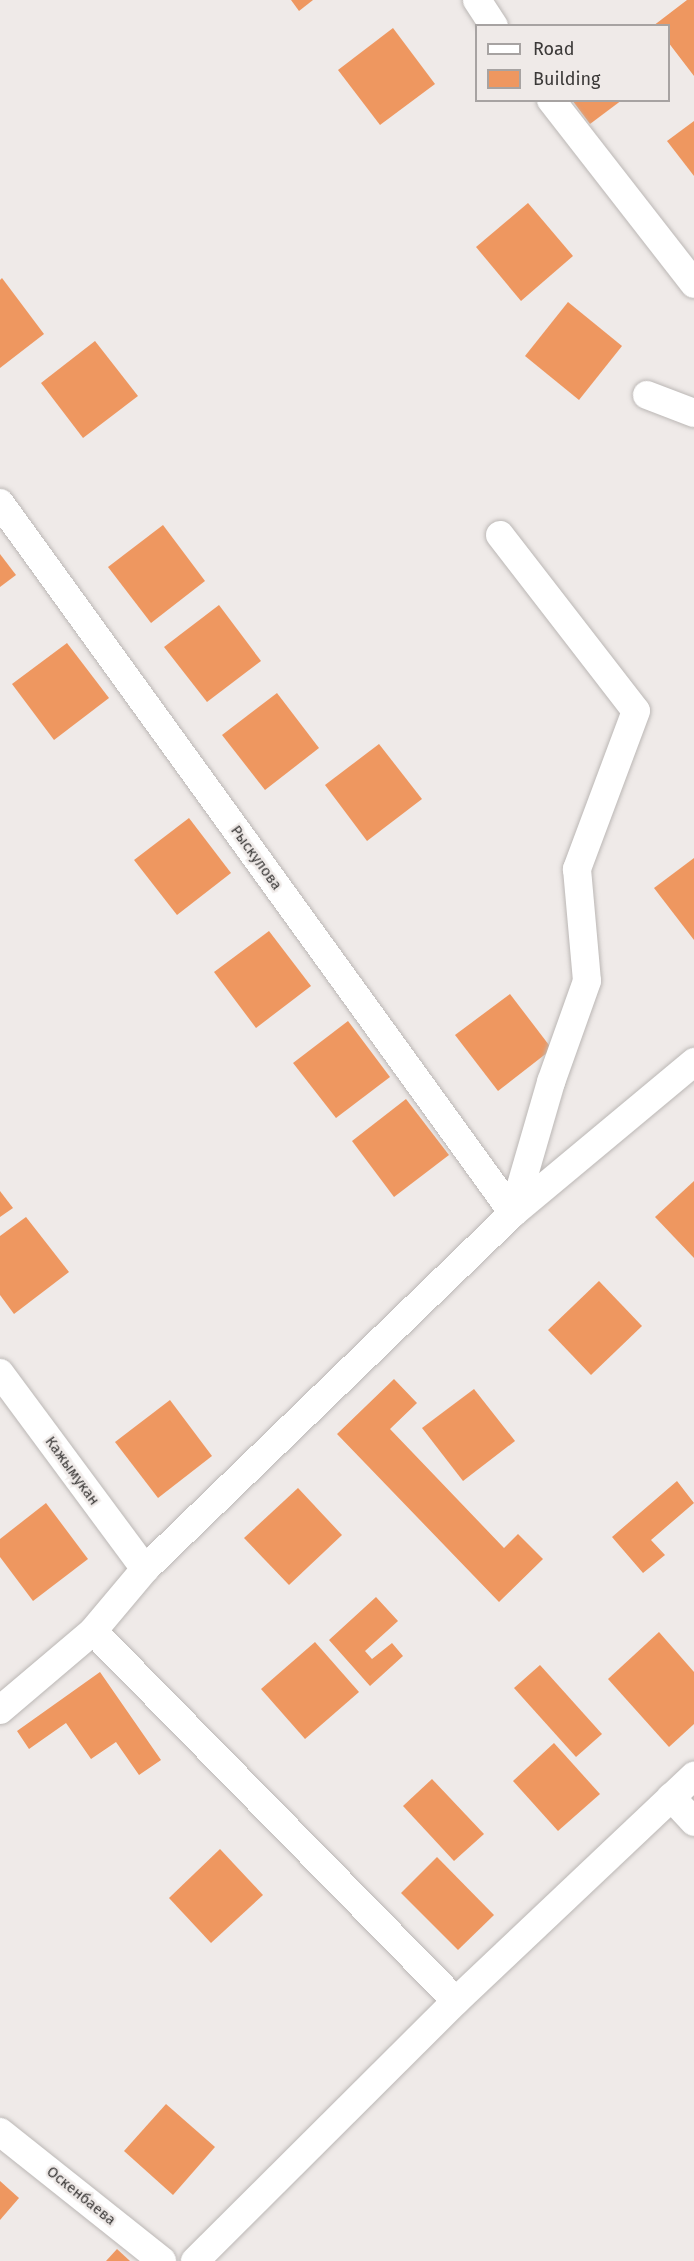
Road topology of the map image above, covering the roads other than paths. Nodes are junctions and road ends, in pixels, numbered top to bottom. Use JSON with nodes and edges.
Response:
{"nodes":[{"id":1,"x":477,"y":0,"type":"edge"},
{"id":2,"x":493,"y":24,"type":"edge"},
{"id":3,"x":553,"y":102,"type":"edge"},
{"id":4,"x":694,"y":284,"type":"edge"},
{"id":5,"x":646,"y":395,"type":"dead end"},
{"id":6,"x":694,"y":413,"type":"edge"},
{"id":7,"x":0,"y":503,"type":"edge"},
{"id":8,"x":500,"y":535,"type":"dead end"},
{"id":9,"x":694,"y":1062,"type":"edge"},
{"id":10,"x":513,"y":1214,"type":"junction"},
{"id":11,"x":0,"y":1373,"type":"edge"},
{"id":12,"x":145,"y":1569,"type":"junction"},
{"id":13,"x":93,"y":1631,"type":"junction"},
{"id":14,"x":0,"y":1710,"type":"edge"},
{"id":15,"x":694,"y":1776,"type":"edge"},
{"id":16,"x":671,"y":1797,"type":"junction"},
{"id":17,"x":694,"y":1822,"type":"edge"},
{"id":18,"x":456,"y":2001,"type":"junction"},
{"id":19,"x":0,"y":2132,"type":"edge"},
{"id":20,"x":162,"y":2261,"type":"edge"},
{"id":21,"x":195,"y":2261,"type":"edge"}],
"edges":[{"from":1,"to":2,"type":"street"},
{"from":3,"to":4,"type":"street"},
{"from":5,"to":6,"type":"street"},
{"from":7,"to":10,"type":"street","name":"Рыскулова"},
{"from":8,"to":10,"type":"street"},
{"from":9,"to":10,"type":"street"},
{"from":10,"to":12,"type":"street"},
{"from":11,"to":12,"type":"street","name":"Кажымукан"},
{"from":12,"to":13,"type":"street"},
{"from":13,"to":14,"type":"street"},
{"from":13,"to":18,"type":"street"},
{"from":15,"to":16,"type":"street"},
{"from":16,"to":17,"type":"street"},
{"from":16,"to":18,"type":"street"},
{"from":18,"to":21,"type":"street"},
{"from":19,"to":20,"type":"street","name":"Оскенбаева"}]}
